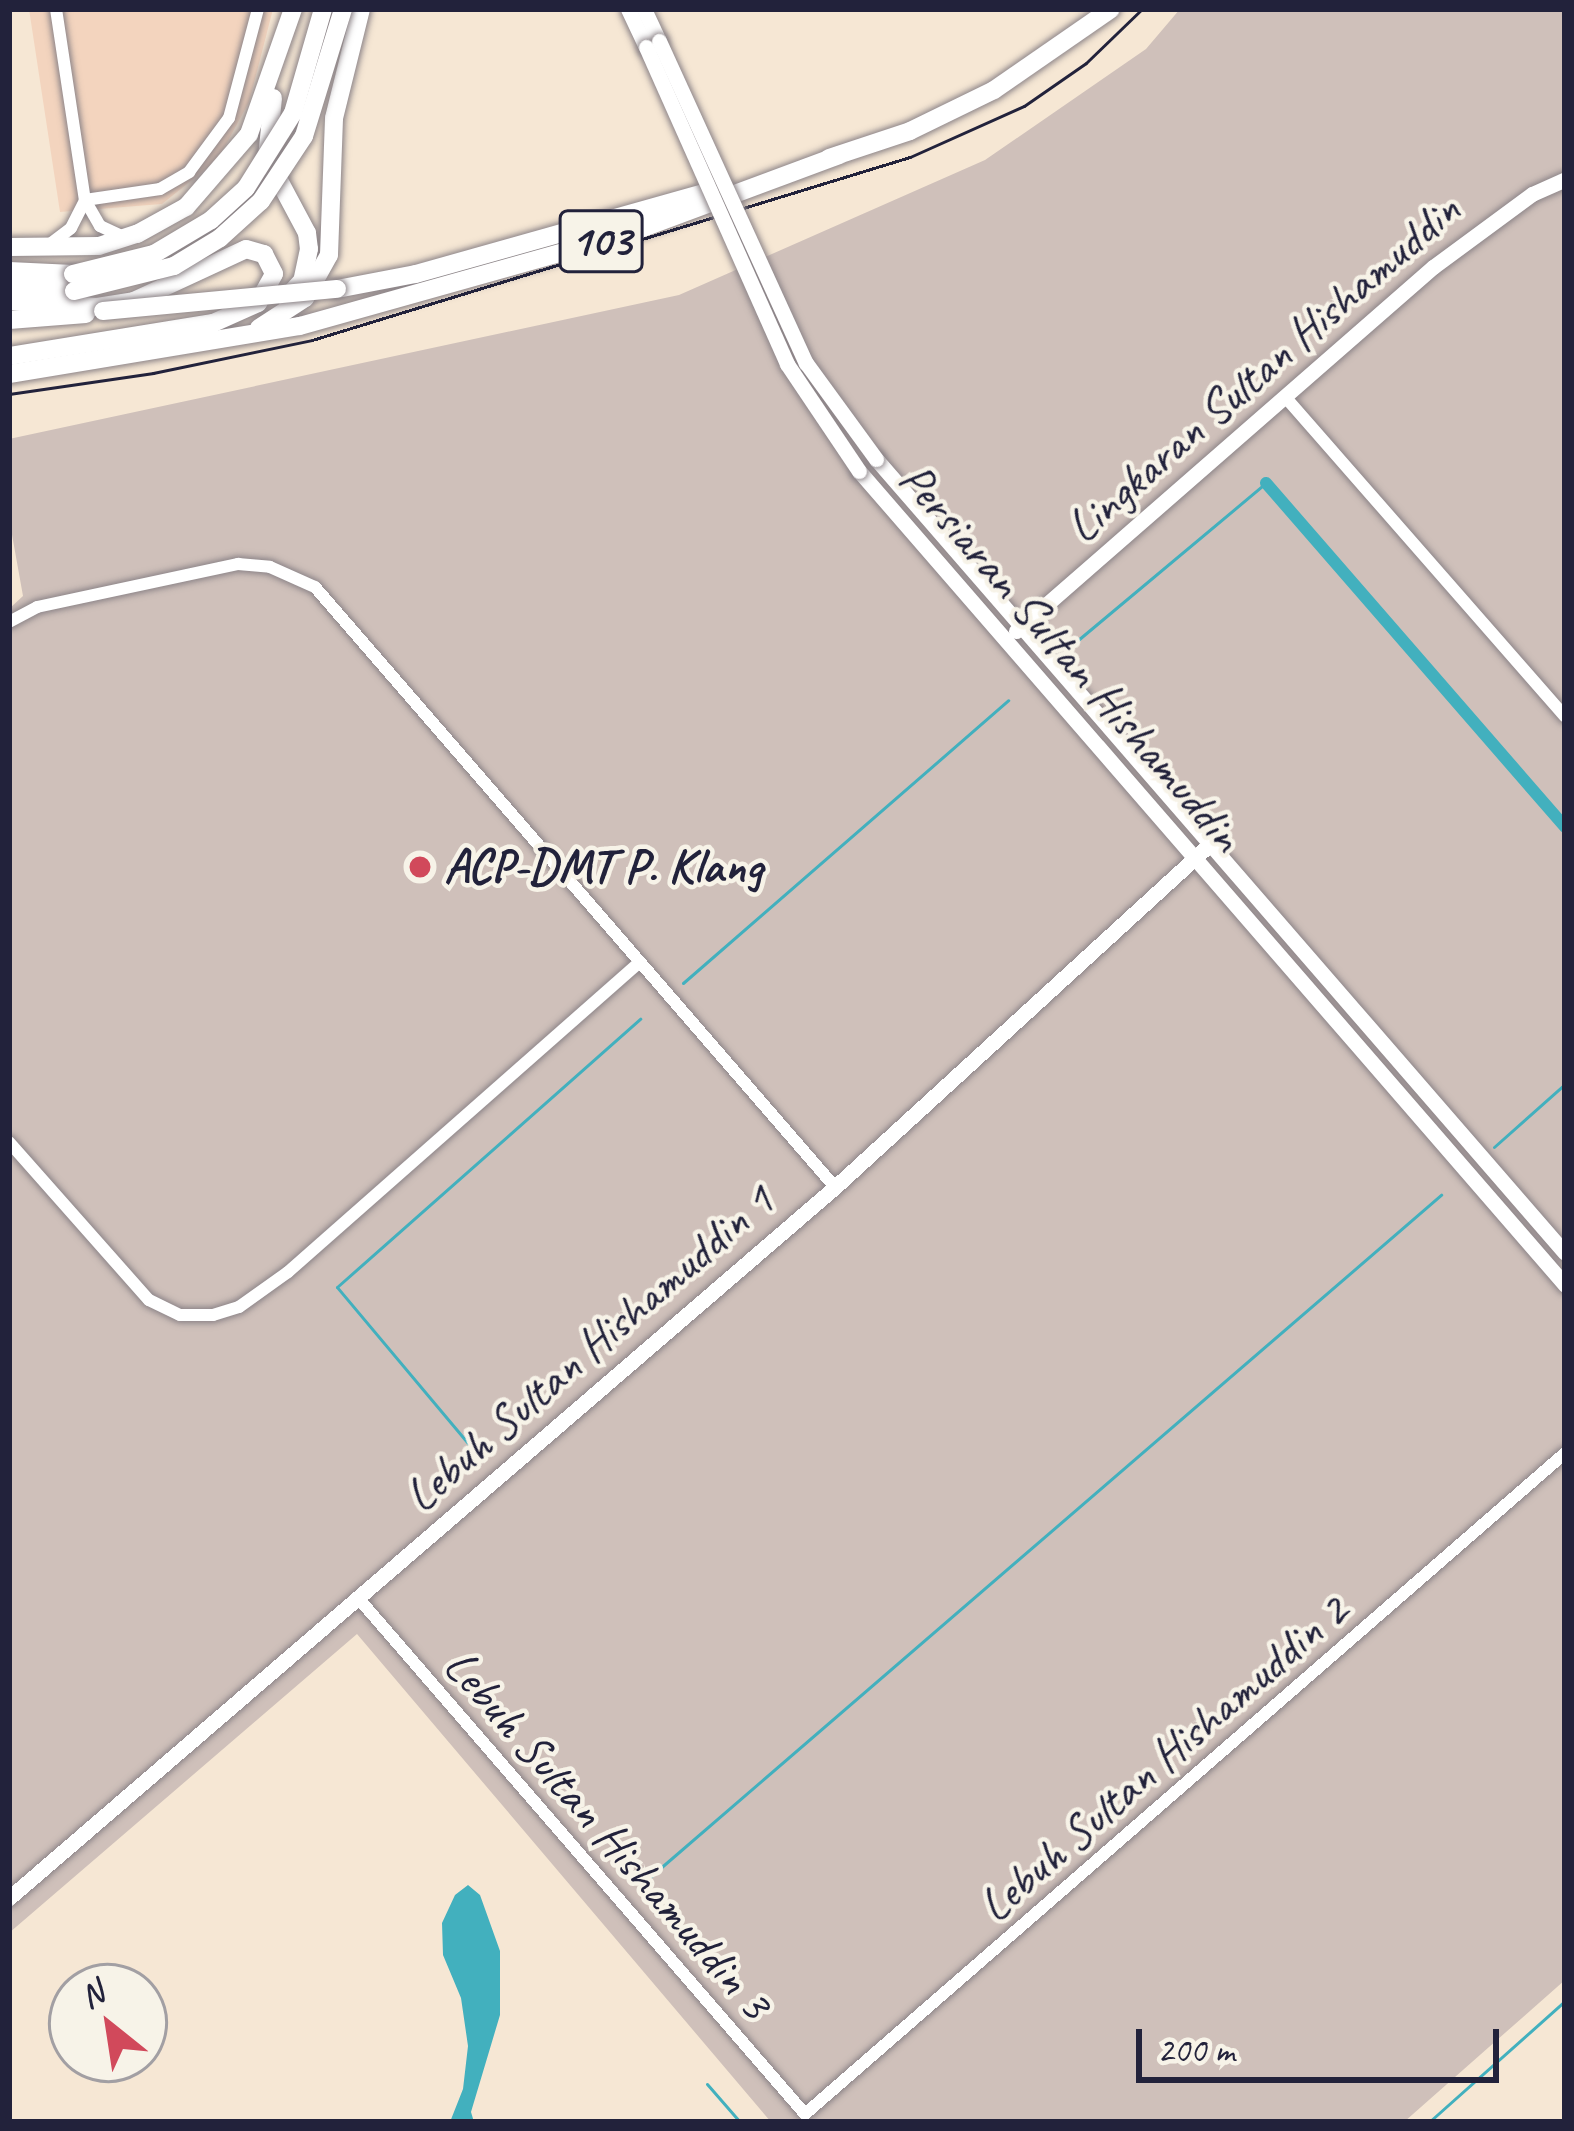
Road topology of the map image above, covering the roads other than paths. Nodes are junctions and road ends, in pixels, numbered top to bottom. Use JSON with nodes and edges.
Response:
{"nodes":[{"id":1,"x":56,"y":9,"type":"edge"},
{"id":2,"x":258,"y":9,"type":"edge"},
{"id":3,"x":293,"y":9,"type":"edge"},
{"id":4,"x":323,"y":9,"type":"edge"},
{"id":5,"x":344,"y":9,"type":"edge"},
{"id":6,"x":361,"y":9,"type":"edge"},
{"id":7,"x":628,"y":9,"type":"edge"},
{"id":8,"x":644,"y":9,"type":"edge"},
{"id":9,"x":1111,"y":9,"type":"edge"},
{"id":10,"x":652,"y":44,"type":"junction"},
{"id":11,"x":278,"y":65,"type":"junction"},
{"id":12,"x":838,"y":155,"type":"junction"},
{"id":13,"x":1565,"y":179,"type":"edge"},
{"id":14,"x":85,"y":200,"type":"junction"},
{"id":15,"x":137,"y":234,"type":"junction"},
{"id":16,"x":16,"y":248,"type":"edge"},
{"id":17,"x":9,"y":271,"type":"edge"},
{"id":18,"x":73,"y":282,"type":"junction"},
{"id":19,"x":9,"y":288,"type":"edge"},
{"id":20,"x":9,"y":304,"type":"edge"},
{"id":21,"x":103,"y":311,"type":"junction"},
{"id":22,"x":9,"y":320,"type":"edge"},
{"id":23,"x":218,"y":331,"type":"junction"},
{"id":24,"x":9,"y":356,"type":"edge"},
{"id":25,"x":9,"y":374,"type":"edge"},
{"id":26,"x":1287,"y":399,"type":"junction"},
{"id":27,"x":9,"y":622,"type":"edge"},
{"id":28,"x":1020,"y":628,"type":"junction"},
{"id":29,"x":1004,"y":641,"type":"junction"},
{"id":30,"x":1565,"y":716,"type":"edge"},
{"id":31,"x":1209,"y":845,"type":"junction"},
{"id":32,"x":1194,"y":859,"type":"junction"},
{"id":33,"x":640,"y":962,"type":"junction"},
{"id":34,"x":9,"y":1142,"type":"edge"},
{"id":35,"x":835,"y":1187,"type":"junction"},
{"id":36,"x":1565,"y":1253,"type":"edge"},
{"id":37,"x":1565,"y":1285,"type":"edge"},
{"id":38,"x":1565,"y":1453,"type":"edge"},
{"id":39,"x":358,"y":1599,"type":"junction"},
{"id":40,"x":9,"y":1898,"type":"edge"},
{"id":41,"x":805,"y":2114,"type":"joint"}],
"edges":[{"from":1,"to":14,"type":"street"},
{"from":2,"to":14,"type":"street"},
{"from":3,"to":11,"type":"main road"},
{"from":4,"to":18,"type":"main road","bridge":true},
{"from":5,"to":18,"type":"main road","bridge":true},
{"from":6,"to":23,"type":"main road"},
{"from":7,"to":10,"type":"street","name":"Persiaran Sultan Hishamuddin"},
{"from":8,"to":10,"type":"street","name":"Persiaran Sultan Hishamuddin"},
{"from":9,"to":12,"type":"main road","number":"103"},
{"from":10,"to":28,"type":"street","name":"Persiaran Sultan Hishamuddin","bridge":true},
{"from":10,"to":29,"type":"street","name":"Persiaran Sultan Hishamuddin","bridge":true},
{"from":11,"to":15,"type":"main road"},
{"from":11,"to":23,"type":"main road"},
{"from":12,"to":21,"type":"main road","bridge":true},
{"from":12,"to":23,"type":"main road","number":"103"},
{"from":13,"to":26,"type":"street","name":"Lingkaran Sultan Hishamuddin"},
{"from":14,"to":15,"type":"street"},
{"from":14,"to":16,"type":"street"},
{"from":15,"to":16,"type":"main road"},
{"from":17,"to":18,"type":"main road"},
{"from":18,"to":19,"type":"main road"},
{"from":20,"to":21,"type":"main road"},
{"from":20,"to":23,"type":"main road"},
{"from":21,"to":22,"type":"main road"},
{"from":23,"to":24,"type":"main road"},
{"from":23,"to":25,"type":"main road","number":"103"},
{"from":26,"to":28,"type":"street","name":"Lingkaran Sultan Hishamuddin"},
{"from":26,"to":30,"type":"street"},
{"from":27,"to":33,"type":"street"},
{"from":28,"to":29,"type":"street","name":"Lingkaran Sultan Hishamuddin"},
{"from":28,"to":31,"type":"street","name":"Persiaran Sultan Hishamuddin"},
{"from":29,"to":32,"type":"street","name":"Persiaran Sultan Hishamuddin"},
{"from":31,"to":32,"type":"street","name":"Lebuh Sultan Hishamuddin 1"},
{"from":31,"to":36,"type":"street","name":"Persiaran Sultan Hishamuddin"},
{"from":32,"to":35,"type":"street","name":"Lebuh Sultan Hishamuddin 1"},
{"from":32,"to":37,"type":"street","name":"Persiaran Sultan Hishamuddin"},
{"from":33,"to":34,"type":"street"},
{"from":33,"to":35,"type":"street"},
{"from":35,"to":39,"type":"street","name":"Lebuh Sultan Hishamuddin 1"},
{"from":38,"to":41,"type":"street","name":"Lebuh Sultan Hishamuddin 2"},
{"from":39,"to":40,"type":"street","name":"Lebuh Sultan Hishamuddin 1"},
{"from":39,"to":41,"type":"street","name":"Lebuh Sultan Hishamuddin 3"}]}
